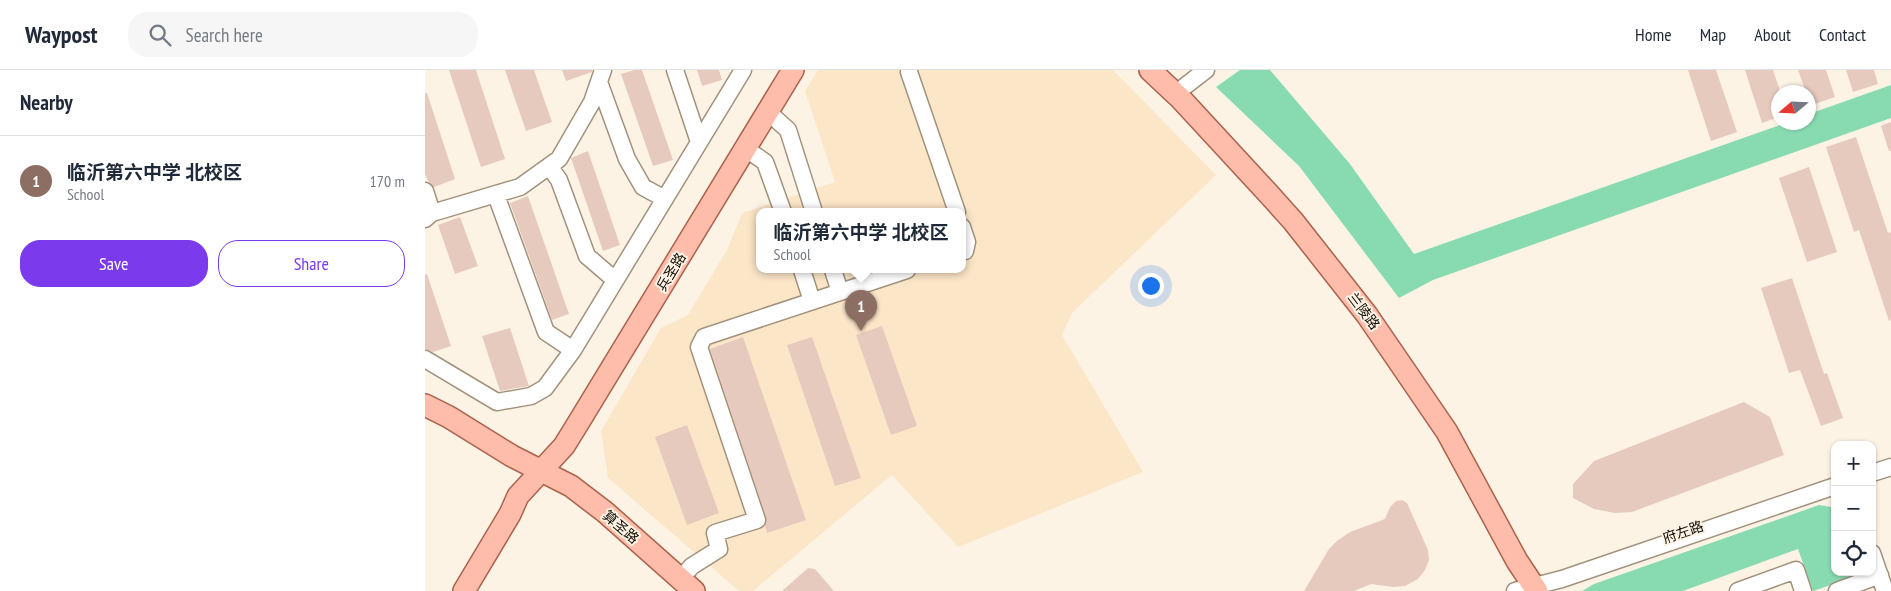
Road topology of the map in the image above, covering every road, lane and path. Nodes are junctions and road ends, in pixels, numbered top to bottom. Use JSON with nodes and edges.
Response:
{"nodes":[{"id":1,"x":675,"y":70,"type":"edge"},
{"id":2,"x":743,"y":70,"type":"edge"},
{"id":3,"x":782,"y":70,"type":"edge"},
{"id":4,"x":793,"y":70,"type":"edge"},
{"id":5,"x":1150,"y":70,"type":"edge"},
{"id":6,"x":1167,"y":70,"type":"edge"},
{"id":7,"x":1206,"y":70,"type":"edge"},
{"id":8,"x":909,"y":72,"type":"dead end"},
{"id":9,"x":601,"y":76,"type":"edge"},
{"id":10,"x":1184,"y":87,"type":"junction"},
{"id":11,"x":768,"y":112,"type":"junction"},
{"id":12,"x":699,"y":142,"type":"junction"},
{"id":13,"x":746,"y":149,"type":"junction"},
{"id":14,"x":549,"y":166,"type":"junction"},
{"id":15,"x":425,"y":191,"type":"edge"},
{"id":16,"x":496,"y":195,"type":"junction"},
{"id":17,"x":665,"y":199,"type":"junction"},
{"id":18,"x":782,"y":208,"type":"edge"},
{"id":19,"x":813,"y":208,"type":"edge"},
{"id":20,"x":956,"y":208,"type":"edge"},
{"id":21,"x":429,"y":216,"type":"edge"},
{"id":22,"x":803,"y":273,"type":"edge"},
{"id":23,"x":834,"y":273,"type":"edge"},
{"id":24,"x":898,"y":273,"type":"edge"},
{"id":25,"x":615,"y":280,"type":"junction"},
{"id":26,"x":840,"y":292,"type":"junction"},
{"id":27,"x":812,"y":301,"type":"junction"},
{"id":28,"x":573,"y":350,"type":"junction"},
{"id":29,"x":425,"y":360,"type":"edge"},
{"id":30,"x":425,"y":393,"type":"edge"},
{"id":31,"x":425,"y":405,"type":"edge"},
{"id":32,"x":1891,"y":460,"type":"edge"},
{"id":33,"x":1876,"y":466,"type":"edge"},
{"id":34,"x":1891,"y":466,"type":"edge"},
{"id":35,"x":543,"y":470,"type":"junction"},
{"id":36,"x":1876,"y":472,"type":"edge"},
{"id":37,"x":1831,"y":481,"type":"edge"},
{"id":38,"x":1831,"y":487,"type":"edge"},
{"id":39,"x":1876,"y":566,"type":"edge"},
{"id":40,"x":1879,"y":575,"type":"junction"},
{"id":41,"x":684,"y":587,"type":"edge"},
{"id":42,"x":1528,"y":590,"type":"edge"},
{"id":43,"x":463,"y":591,"type":"edge"},
{"id":44,"x":475,"y":591,"type":"edge"},
{"id":45,"x":1737,"y":591,"type":"edge"},
{"id":46,"x":1803,"y":591,"type":"edge"},
{"id":47,"x":1837,"y":591,"type":"edge"},
{"id":48,"x":1885,"y":591,"type":"edge"}],
"edges":[{"from":1,"to":12,"type":"street"},
{"from":2,"to":12,"type":"street"},
{"from":3,"to":35,"type":"main road","name":"兵圣路"},
{"from":4,"to":11,"type":"main road","name":"兵圣路"},
{"from":5,"to":42,"type":"main road","name":"兰陵路"},
{"from":6,"to":10,"type":"main road","name":"兰陵路"},
{"from":7,"to":10,"type":"street"},
{"from":8,"to":20,"type":"street"},
{"from":9,"to":14,"type":"street"},
{"from":9,"to":17,"type":"street"},
{"from":10,"to":42,"type":"main road","name":"兰陵路"},
{"from":11,"to":13,"type":"main road","name":"兵圣路"},
{"from":11,"to":19,"type":"street"},
{"from":12,"to":17,"type":"street"},
{"from":13,"to":18,"type":"street"},
{"from":13,"to":35,"type":"main road","name":"兵圣路"},
{"from":14,"to":16,"type":"street"},
{"from":14,"to":25,"type":"street"},
{"from":15,"to":21,"type":"street"},
{"from":16,"to":21,"type":"street"},
{"from":16,"to":28,"type":"street"},
{"from":17,"to":25,"type":"street"},
{"from":22,"to":27,"type":"street"},
{"from":23,"to":26,"type":"street"},
{"from":24,"to":26,"type":"street"},
{"from":25,"to":28,"type":"street"},
{"from":26,"to":27,"type":"street"},
{"from":27,"to":41,"type":"street"},
{"from":28,"to":29,"type":"street"},
{"from":30,"to":35,"type":"main road","name":"算圣路"},
{"from":31,"to":35,"type":"main road","name":"算圣路"},
{"from":32,"to":33,"type":"street"},
{"from":34,"to":36,"type":"street"},
{"from":35,"to":41,"type":"main road","name":"算圣路"},
{"from":35,"to":43,"type":"main road","name":"兵圣路"},
{"from":35,"to":44,"type":"main road","name":"兵圣路"},
{"from":37,"to":42,"type":"street","name":"府左路"},
{"from":38,"to":42,"type":"street","name":"府左路"},
{"from":39,"to":40,"type":"street"},
{"from":40,"to":47,"type":"street"},
{"from":40,"to":48,"type":"street"},
{"from":45,"to":46,"type":"street"}]}
